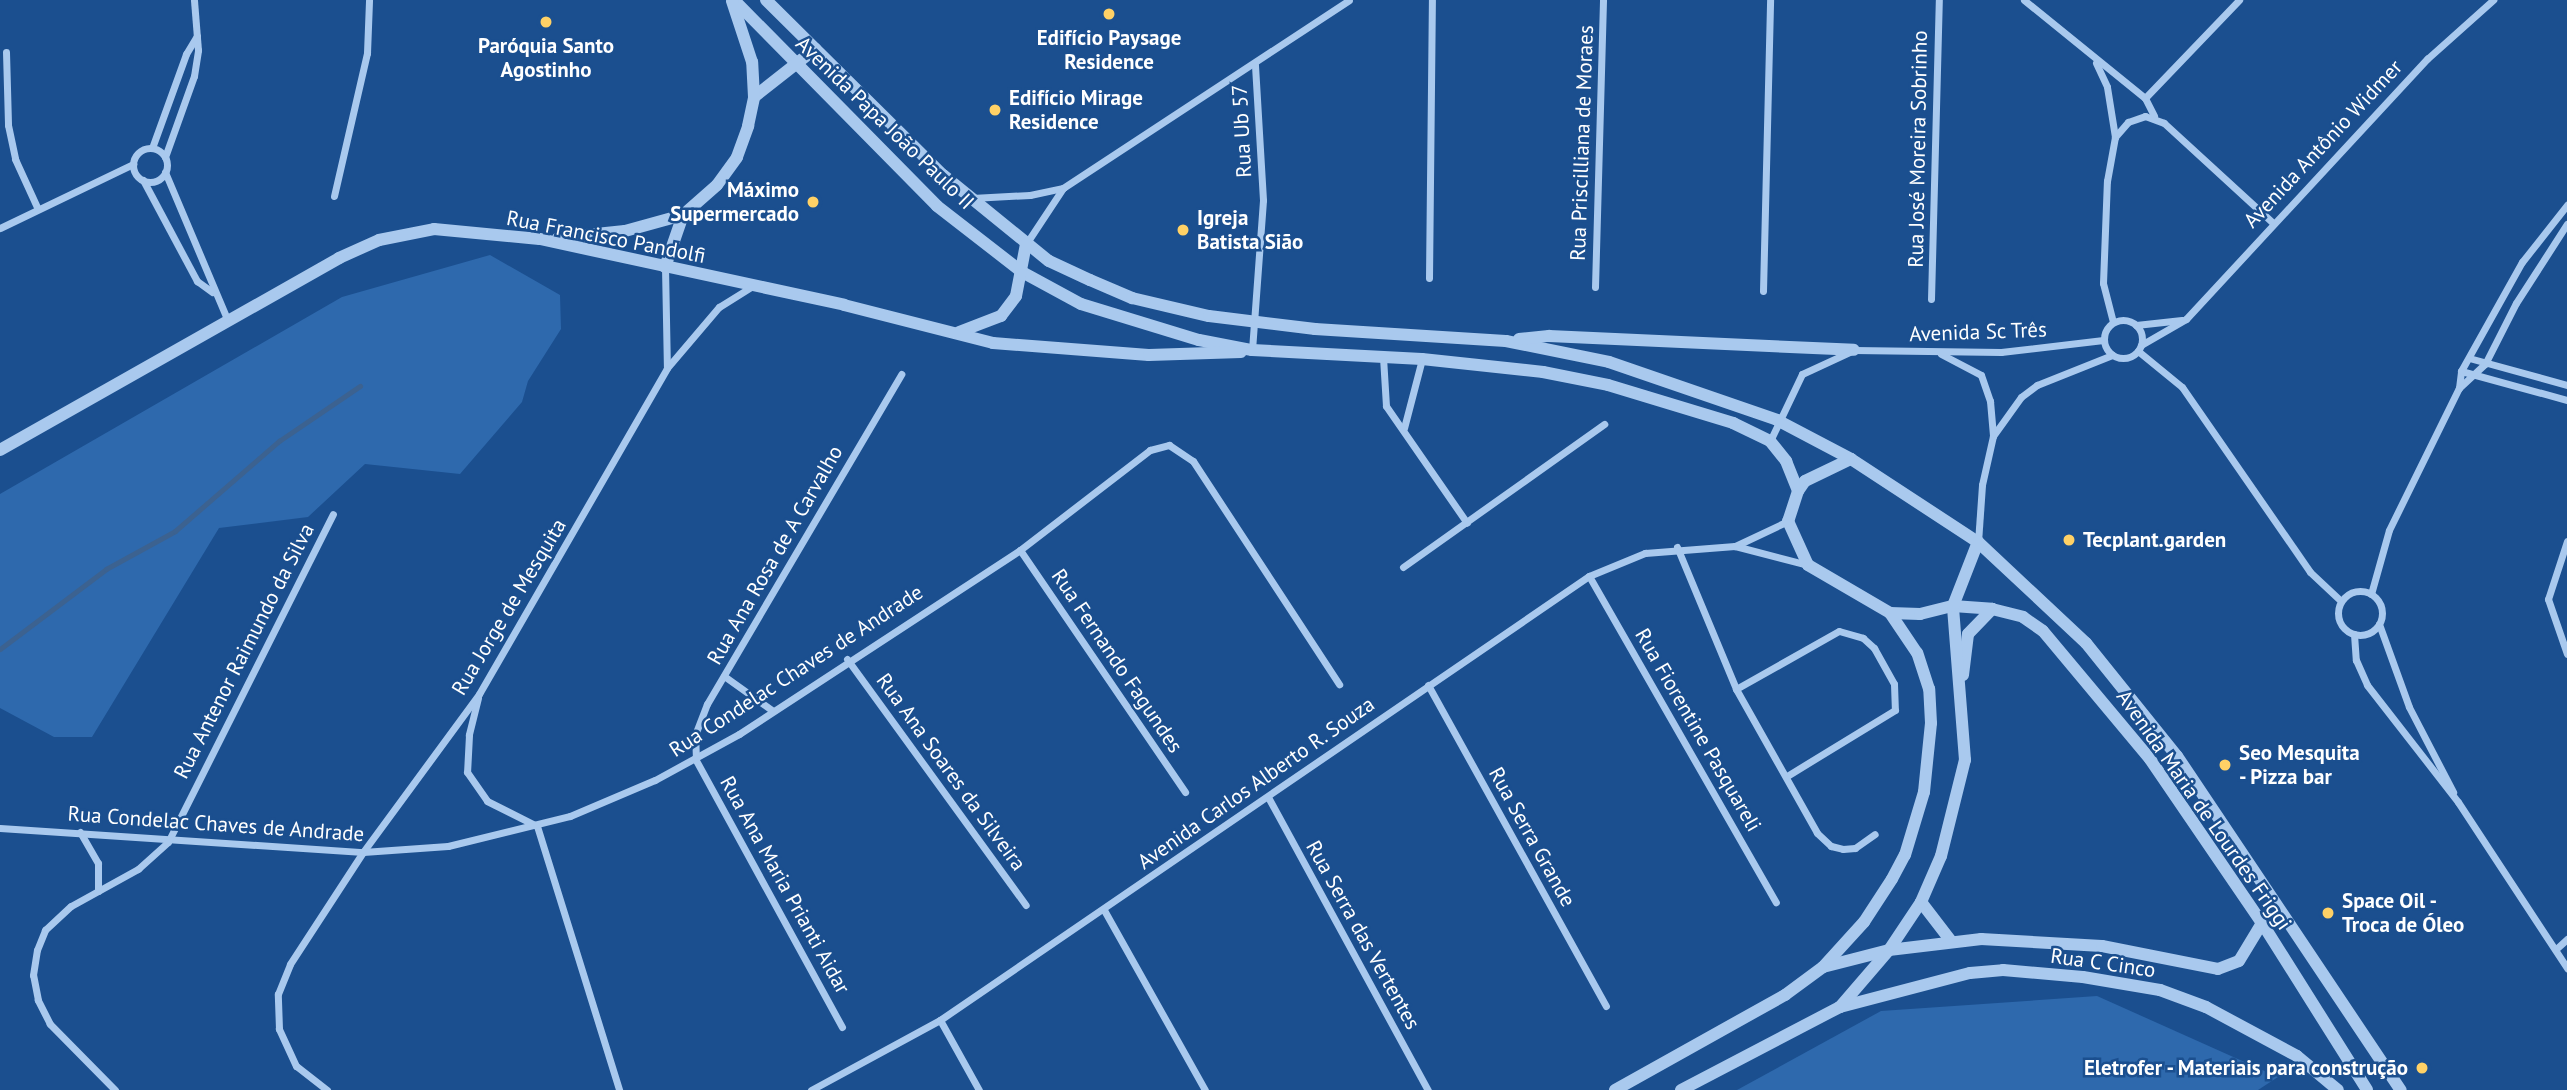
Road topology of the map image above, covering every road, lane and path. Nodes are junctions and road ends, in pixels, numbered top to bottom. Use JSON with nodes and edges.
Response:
{"nodes":[{"id":1,"x":194,"y":0,"type":"edge"},
{"id":2,"x":369,"y":0,"type":"edge"},
{"id":3,"x":732,"y":0,"type":"edge"},
{"id":4,"x":766,"y":0,"type":"edge"},
{"id":5,"x":1349,"y":0,"type":"edge"},
{"id":6,"x":1432,"y":0,"type":"edge"},
{"id":7,"x":1603,"y":0,"type":"edge"},
{"id":8,"x":1770,"y":0,"type":"edge"},
{"id":9,"x":1939,"y":0,"type":"edge"},
{"id":10,"x":2024,"y":0,"type":"edge"},
{"id":11,"x":2239,"y":0,"type":"edge"},
{"id":12,"x":2489,"y":1,"type":"edge"},
{"id":13,"x":198,"y":36,"type":"junction"},
{"id":14,"x":815,"y":49,"type":"junction"},
{"id":15,"x":6,"y":52,"type":"dead end"},
{"id":16,"x":2095,"y":60,"type":"junction"},
{"id":17,"x":796,"y":63,"type":"junction"},
{"id":18,"x":1255,"y":64,"type":"junction"},
{"id":19,"x":754,"y":97,"type":"junction"},
{"id":20,"x":2145,"y":98,"type":"junction"},
{"id":21,"x":2154,"y":116,"type":"junction"},
{"id":22,"x":2115,"y":137,"type":"junction"},
{"id":23,"x":152,"y":148,"type":"junction"},
{"id":24,"x":165,"y":157,"type":"junction"},
{"id":25,"x":133,"y":164,"type":"junction"},
{"id":26,"x":165,"y":172,"type":"junction"},
{"id":27,"x":143,"y":180,"type":"junction"},
{"id":28,"x":1063,"y":188,"type":"junction"},
{"id":29,"x":334,"y":196,"type":"dead end"},
{"id":30,"x":971,"y":198,"type":"junction"},
{"id":31,"x":2567,"y":205,"type":"edge"},
{"id":32,"x":37,"y":207,"type":"junction"},
{"id":33,"x":683,"y":215,"type":"junction"},
{"id":34,"x":2272,"y":222,"type":"junction"},
{"id":35,"x":2567,"y":224,"type":"edge"},
{"id":36,"x":0,"y":228,"type":"edge"},
{"id":37,"x":540,"y":239,"type":"junction"},
{"id":38,"x":1026,"y":244,"type":"junction"},
{"id":39,"x":665,"y":267,"type":"junction"},
{"id":40,"x":1022,"y":272,"type":"junction"},
{"id":41,"x":1429,"y":278,"type":"dead end"},
{"id":42,"x":751,"y":287,"type":"junction"},
{"id":43,"x":1595,"y":288,"type":"dead end"},
{"id":44,"x":1763,"y":291,"type":"dead end"},
{"id":45,"x":212,"y":292,"type":"junction"},
{"id":46,"x":1931,"y":299,"type":"dead end"},
{"id":47,"x":227,"y":319,"type":"junction"},
{"id":48,"x":2186,"y":320,"type":"junction"},
{"id":49,"x":2113,"y":322,"type":"junction"},
{"id":50,"x":1255,"y":323,"type":"junction"},
{"id":51,"x":2136,"y":325,"type":"junction"},
{"id":52,"x":956,"y":332,"type":"junction"},
{"id":53,"x":2104,"y":340,"type":"junction"},
{"id":54,"x":1506,"y":341,"type":"junction"},
{"id":55,"x":2139,"y":348,"type":"junction"},
{"id":56,"x":1252,"y":350,"type":"junction"},
{"id":57,"x":1854,"y":350,"type":"junction"},
{"id":58,"x":1937,"y":352,"type":"junction"},
{"id":59,"x":2112,"y":355,"type":"junction"},
{"id":60,"x":1383,"y":357,"type":"junction"},
{"id":61,"x":2469,"y":358,"type":"junction"},
{"id":62,"x":1422,"y":359,"type":"junction"},
{"id":63,"x":2484,"y":364,"type":"junction"},
{"id":64,"x":667,"y":368,"type":"junction"},
{"id":65,"x":2461,"y":370,"type":"junction"},
{"id":66,"x":901,"y":374,"type":"dead end"},
{"id":67,"x":2476,"y":376,"type":"junction"},
{"id":68,"x":2567,"y":385,"type":"edge"},
{"id":69,"x":2459,"y":388,"type":"junction"},
{"id":70,"x":2567,"y":400,"type":"edge"},
{"id":71,"x":1777,"y":421,"type":"junction"},
{"id":72,"x":1604,"y":425,"type":"dead end"},
{"id":73,"x":1404,"y":428,"type":"junction"},
{"id":74,"x":1993,"y":436,"type":"junction"},
{"id":75,"x":1770,"y":441,"type":"junction"},
{"id":76,"x":0,"y":450,"type":"edge"},
{"id":77,"x":1851,"y":459,"type":"junction"},
{"id":78,"x":1798,"y":491,"type":"junction"},
{"id":79,"x":333,"y":514,"type":"dead end"},
{"id":80,"x":1788,"y":522,"type":"junction"},
{"id":81,"x":1467,"y":523,"type":"junction"},
{"id":82,"x":2567,"y":541,"type":"edge"},
{"id":83,"x":1978,"y":542,"type":"junction"},
{"id":84,"x":1735,"y":546,"type":"junction"},
{"id":85,"x":1677,"y":547,"type":"junction"},
{"id":86,"x":1020,"y":550,"type":"junction"},
{"id":87,"x":1808,"y":565,"type":"junction"},
{"id":88,"x":1403,"y":567,"type":"dead end"},
{"id":89,"x":1589,"y":576,"type":"junction"},
{"id":90,"x":2371,"y":594,"type":"junction"},
{"id":91,"x":2341,"y":601,"type":"junction"},
{"id":92,"x":1953,"y":606,"type":"junction"},
{"id":93,"x":1992,"y":609,"type":"junction"},
{"id":94,"x":1890,"y":613,"type":"junction"},
{"id":95,"x":2379,"y":624,"type":"junction"},
{"id":96,"x":2354,"y":634,"type":"junction"},
{"id":97,"x":2567,"y":654,"type":"edge"},
{"id":98,"x":847,"y":659,"type":"junction"},
{"id":99,"x":724,"y":676,"type":"junction"},
{"id":100,"x":1339,"y":684,"type":"dead end"},
{"id":101,"x":1428,"y":685,"type":"junction"},
{"id":102,"x":1736,"y":689,"type":"junction"},
{"id":103,"x":479,"y":694,"type":"junction"},
{"id":104,"x":1962,"y":696,"type":"junction"},
{"id":105,"x":773,"y":711,"type":"junction"},
{"id":106,"x":696,"y":760,"type":"junction"},
{"id":107,"x":1787,"y":776,"type":"junction"},
{"id":108,"x":1185,"y":792,"type":"dead end"},
{"id":109,"x":1268,"y":797,"type":"junction"},
{"id":110,"x":2458,"y":802,"type":"junction"},
{"id":111,"x":537,"y":826,"type":"junction"},
{"id":112,"x":0,"y":828,"type":"edge"},
{"id":113,"x":80,"y":832,"type":"junction"},
{"id":114,"x":1875,"y":834,"type":"dead end"},
{"id":115,"x":168,"y":842,"type":"junction"},
{"id":116,"x":363,"y":852,"type":"junction"},
{"id":117,"x":98,"y":891,"type":"junction"},
{"id":118,"x":1776,"y":902,"type":"dead end"},
{"id":119,"x":1921,"y":902,"type":"junction"},
{"id":120,"x":1026,"y":905,"type":"dead end"},
{"id":121,"x":1104,"y":910,"type":"junction"},
{"id":122,"x":2262,"y":923,"type":"junction"},
{"id":123,"x":2567,"y":939,"type":"edge"},
{"id":124,"x":1951,"y":941,"type":"junction"},
{"id":125,"x":2556,"y":949,"type":"junction"},
{"id":126,"x":1889,"y":950,"type":"junction"},
{"id":127,"x":1823,"y":967,"type":"junction"},
{"id":128,"x":2567,"y":968,"type":"edge"},
{"id":129,"x":1606,"y":1006,"type":"dead end"},
{"id":130,"x":1840,"y":1007,"type":"junction"},
{"id":131,"x":940,"y":1020,"type":"junction"},
{"id":132,"x":842,"y":1027,"type":"dead end"},
{"id":133,"x":115,"y":1090,"type":"edge"},
{"id":134,"x":327,"y":1090,"type":"edge"},
{"id":135,"x":619,"y":1090,"type":"edge"},
{"id":136,"x":811,"y":1090,"type":"edge"},
{"id":137,"x":979,"y":1090,"type":"edge"},
{"id":138,"x":1205,"y":1090,"type":"edge"},
{"id":139,"x":1427,"y":1090,"type":"edge"},
{"id":140,"x":1615,"y":1090,"type":"edge"},
{"id":141,"x":1681,"y":1090,"type":"edge"},
{"id":142,"x":2338,"y":1090,"type":"edge"},
{"id":143,"x":2367,"y":1090,"type":"edge"},
{"id":144,"x":2401,"y":1090,"type":"edge"}],
"edges":[{"from":1,"to":13,"type":"street"},
{"from":2,"to":29,"type":"street"},
{"from":3,"to":17,"type":"street","name":"Avenida Papa João Paulo II"},
{"from":3,"to":19,"type":"street"},
{"from":4,"to":14,"type":"street","name":"Avenida Papa João Paulo II"},
{"from":5,"to":18,"type":"street"},
{"from":6,"to":41,"type":"street"},
{"from":7,"to":43,"type":"street","name":"Rua Priscilliana de Moraes"},
{"from":8,"to":44,"type":"street"},
{"from":9,"to":46,"type":"street","name":"Rua José Moreira Sobrinho"},
{"from":10,"to":16,"type":"street"},
{"from":11,"to":20,"type":"street"},
{"from":12,"to":34,"type":"street","name":"Avenida Antônio Widmer"},
{"from":13,"to":23,"type":"street"},
{"from":13,"to":24,"type":"street"},
{"from":14,"to":17,"type":"street"},
{"from":14,"to":30,"type":"street","name":"Avenida Papa João Paulo II"},
{"from":15,"to":32,"type":"street"},
{"from":16,"to":20,"type":"street"},
{"from":16,"to":22,"type":"street"},
{"from":17,"to":19,"type":"street"},
{"from":17,"to":40,"type":"street","name":"Avenida Papa João Paulo II"},
{"from":18,"to":28,"type":"street"},
{"from":18,"to":50,"type":"street","name":"Rua Ub 57"},
{"from":19,"to":33,"type":"street"},
{"from":20,"to":21,"type":"street"},
{"from":21,"to":22,"type":"street"},
{"from":21,"to":34,"type":"street"},
{"from":22,"to":49,"type":"street"},
{"from":23,"to":24,"type":"street"},
{"from":23,"to":25,"type":"street"},
{"from":24,"to":26,"type":"street"},
{"from":25,"to":27,"type":"street"},
{"from":25,"to":32,"type":"street"},
{"from":26,"to":27,"type":"street"},
{"from":26,"to":45,"type":"street"},
{"from":27,"to":45,"type":"street"},
{"from":28,"to":30,"type":"street"},
{"from":28,"to":38,"type":"street"},
{"from":30,"to":38,"type":"street","name":"Avenida Papa João Paulo II"},
{"from":31,"to":61,"type":"street"},
{"from":32,"to":36,"type":"street"},
{"from":33,"to":37,"type":"street"},
{"from":33,"to":39,"type":"street"},
{"from":34,"to":48,"type":"street","name":"Avenida Antônio Widmer"},
{"from":35,"to":63,"type":"street"},
{"from":37,"to":39,"type":"street","name":"Rua Francisco Pandolfi"},
{"from":37,"to":47,"type":"street","name":"Rua Francisco Pandolfi"},
{"from":38,"to":40,"type":"street"},
{"from":38,"to":50,"type":"street","name":"Avenida Papa João Paulo II"},
{"from":39,"to":42,"type":"street","name":"Rua Francisco Pandolfi"},
{"from":39,"to":64,"type":"street"},
{"from":40,"to":52,"type":"street"},
{"from":40,"to":56,"type":"street","name":"Avenida Papa João Paulo II"},
{"from":42,"to":52,"type":"street","name":"Rua Francisco Pandolfi"},
{"from":42,"to":64,"type":"street","name":"Rua Jorge de Mesquita"},
{"from":45,"to":47,"type":"street"},
{"from":47,"to":76,"type":"street","name":"Rua Francisco Pandolfi"},
{"from":48,"to":51,"type":"street"},
{"from":48,"to":55,"type":"street","name":"Avenida Antônio Widmer"},
{"from":49,"to":51,"type":"street"},
{"from":49,"to":53,"type":"street"},
{"from":50,"to":54,"type":"street","name":"Avenida Maria de Lourdes Friggi"},
{"from":50,"to":56,"type":"street","name":"Rua Ub 57"},
{"from":51,"to":55,"type":"street"},
{"from":52,"to":56,"type":"street","name":"Rua Francisco Pandolfi"},
{"from":53,"to":58,"type":"street","name":"Avenida Sc Três"},
{"from":53,"to":59,"type":"street"},
{"from":54,"to":57,"type":"street"},
{"from":54,"to":71,"type":"street","name":"Avenida Maria de Lourdes Friggi"},
{"from":55,"to":59,"type":"street"},
{"from":55,"to":91,"type":"street"},
{"from":56,"to":60,"type":"street"},
{"from":57,"to":58,"type":"street","name":"Avenida Sc Três"},
{"from":57,"to":71,"type":"street"},
{"from":58,"to":74,"type":"street"},
{"from":59,"to":74,"type":"street"},
{"from":60,"to":62,"type":"street"},
{"from":60,"to":73,"type":"street"},
{"from":61,"to":63,"type":"street"},
{"from":61,"to":65,"type":"street"},
{"from":62,"to":73,"type":"street"},
{"from":62,"to":75,"type":"street"},
{"from":63,"to":67,"type":"street"},
{"from":63,"to":68,"type":"street"},
{"from":64,"to":103,"type":"street","name":"Rua Jorge de Mesquita"},
{"from":65,"to":67,"type":"street"},
{"from":65,"to":69,"type":"street"},
{"from":66,"to":99,"type":"street","name":"Rua Ana Rosa de A Carvalho"},
{"from":67,"to":69,"type":"street"},
{"from":67,"to":70,"type":"street"},
{"from":69,"to":90,"type":"street"},
{"from":71,"to":75,"type":"street"},
{"from":71,"to":77,"type":"street","name":"Avenida Maria de Lourdes Friggi"},
{"from":72,"to":81,"type":"street"},
{"from":73,"to":81,"type":"street"},
{"from":74,"to":83,"type":"street"},
{"from":75,"to":78,"type":"street"},
{"from":77,"to":78,"type":"street"},
{"from":77,"to":83,"type":"street","name":"Avenida Maria de Lourdes Friggi"},
{"from":78,"to":80,"type":"street"},
{"from":79,"to":115,"type":"street","name":"Rua Antenor Raimundo da Silva"},
{"from":80,"to":84,"type":"street"},
{"from":80,"to":87,"type":"street"},
{"from":81,"to":88,"type":"street"},
{"from":82,"to":97,"type":"street"},
{"from":83,"to":92,"type":"street"},
{"from":83,"to":144,"type":"street","name":"Avenida Maria de Lourdes Friggi"},
{"from":84,"to":85,"type":"street","name":"Avenida Carlos Alberto R. Souza"},
{"from":84,"to":87,"type":"street"},
{"from":85,"to":89,"type":"street","name":"Avenida Carlos Alberto R. Souza"},
{"from":85,"to":102,"type":"street"},
{"from":86,"to":98,"type":"street","name":"Rua Condelac Chaves de Andrade"},
{"from":86,"to":100,"type":"street","name":"Rua Condelac Chaves de Andrade"},
{"from":86,"to":108,"type":"street","name":"Rua Fernando Fagundes"},
{"from":87,"to":94,"type":"street"},
{"from":89,"to":101,"type":"street","name":"Avenida Carlos Alberto R. Souza"},
{"from":89,"to":118,"type":"street","name":"Rua Fiorentine Pasquareli"},
{"from":90,"to":91,"type":"street"},
{"from":90,"to":95,"type":"street"},
{"from":91,"to":96,"type":"street"},
{"from":92,"to":93,"type":"street","name":"Avenida Maria de Lourdes Friggi"},
{"from":92,"to":94,"type":"street","name":"Avenida Maria de Lourdes Friggi"},
{"from":92,"to":104,"type":"street"},
{"from":93,"to":104,"type":"street"},
{"from":93,"to":122,"type":"street","name":"Avenida Maria de Lourdes Friggi"},
{"from":94,"to":127,"type":"street"},
{"from":95,"to":96,"type":"street"},
{"from":95,"to":110,"type":"street"},
{"from":96,"to":110,"type":"street"},
{"from":98,"to":105,"type":"street","name":"Rua Condelac Chaves de Andrade"},
{"from":98,"to":120,"type":"street","name":"Rua Ana Soares da Silveira"},
{"from":99,"to":105,"type":"street"},
{"from":99,"to":106,"type":"street","name":"Rua Ana Rosa de A Carvalho"},
{"from":101,"to":109,"type":"street","name":"Avenida Carlos Alberto R. Souza"},
{"from":101,"to":129,"type":"street","name":"Rua Serra Grande"},
{"from":102,"to":107,"type":"street"},
{"from":102,"to":107,"type":"street"},
{"from":103,"to":111,"type":"street"},
{"from":103,"to":116,"type":"street","name":"Rua Jorge de Mesquita"},
{"from":104,"to":119,"type":"street"},
{"from":105,"to":106,"type":"street","name":"Rua Condelac Chaves de Andrade"},
{"from":106,"to":111,"type":"street","name":"Rua Condelac Chaves de Andrade"},
{"from":106,"to":132,"type":"street","name":"Rua Ana Maria Prianti Aidar"},
{"from":107,"to":114,"type":"street"},
{"from":109,"to":121,"type":"street","name":"Avenida Carlos Alberto R. Souza"},
{"from":109,"to":139,"type":"street","name":"Rua Serra das Vertentes"},
{"from":110,"to":125,"type":"street"},
{"from":111,"to":116,"type":"street","name":"Rua Condelac Chaves de Andrade"},
{"from":111,"to":135,"type":"street"},
{"from":112,"to":113,"type":"street","name":"Rua Condelac Chaves de Andrade"},
{"from":113,"to":115,"type":"street","name":"Rua Condelac Chaves de Andrade"},
{"from":113,"to":117,"type":"street"},
{"from":115,"to":116,"type":"street","name":"Rua Condelac Chaves de Andrade"},
{"from":115,"to":117,"type":"street"},
{"from":116,"to":134,"type":"street","name":"Rua Jorge de Mesquita"},
{"from":117,"to":133,"type":"street"},
{"from":119,"to":124,"type":"street"},
{"from":119,"to":126,"type":"street"},
{"from":121,"to":131,"type":"street","name":"Avenida Carlos Alberto R. Souza"},
{"from":121,"to":138,"type":"street"},
{"from":122,"to":124,"type":"street","name":"Rua C Cinco"},
{"from":122,"to":143,"type":"street","name":"Avenida Maria de Lourdes Friggi"},
{"from":123,"to":125,"type":"street"},
{"from":124,"to":126,"type":"street","name":"Rua C Cinco"},
{"from":125,"to":128,"type":"street"},
{"from":126,"to":127,"type":"street","name":"Rua C Cinco"},
{"from":126,"to":130,"type":"street"},
{"from":127,"to":140,"type":"street"},
{"from":130,"to":141,"type":"street"},
{"from":130,"to":142,"type":"street","name":"Rua C Cinco"},
{"from":131,"to":136,"type":"street","name":"Avenida Carlos Alberto R. Souza"},
{"from":131,"to":137,"type":"street"}]}
